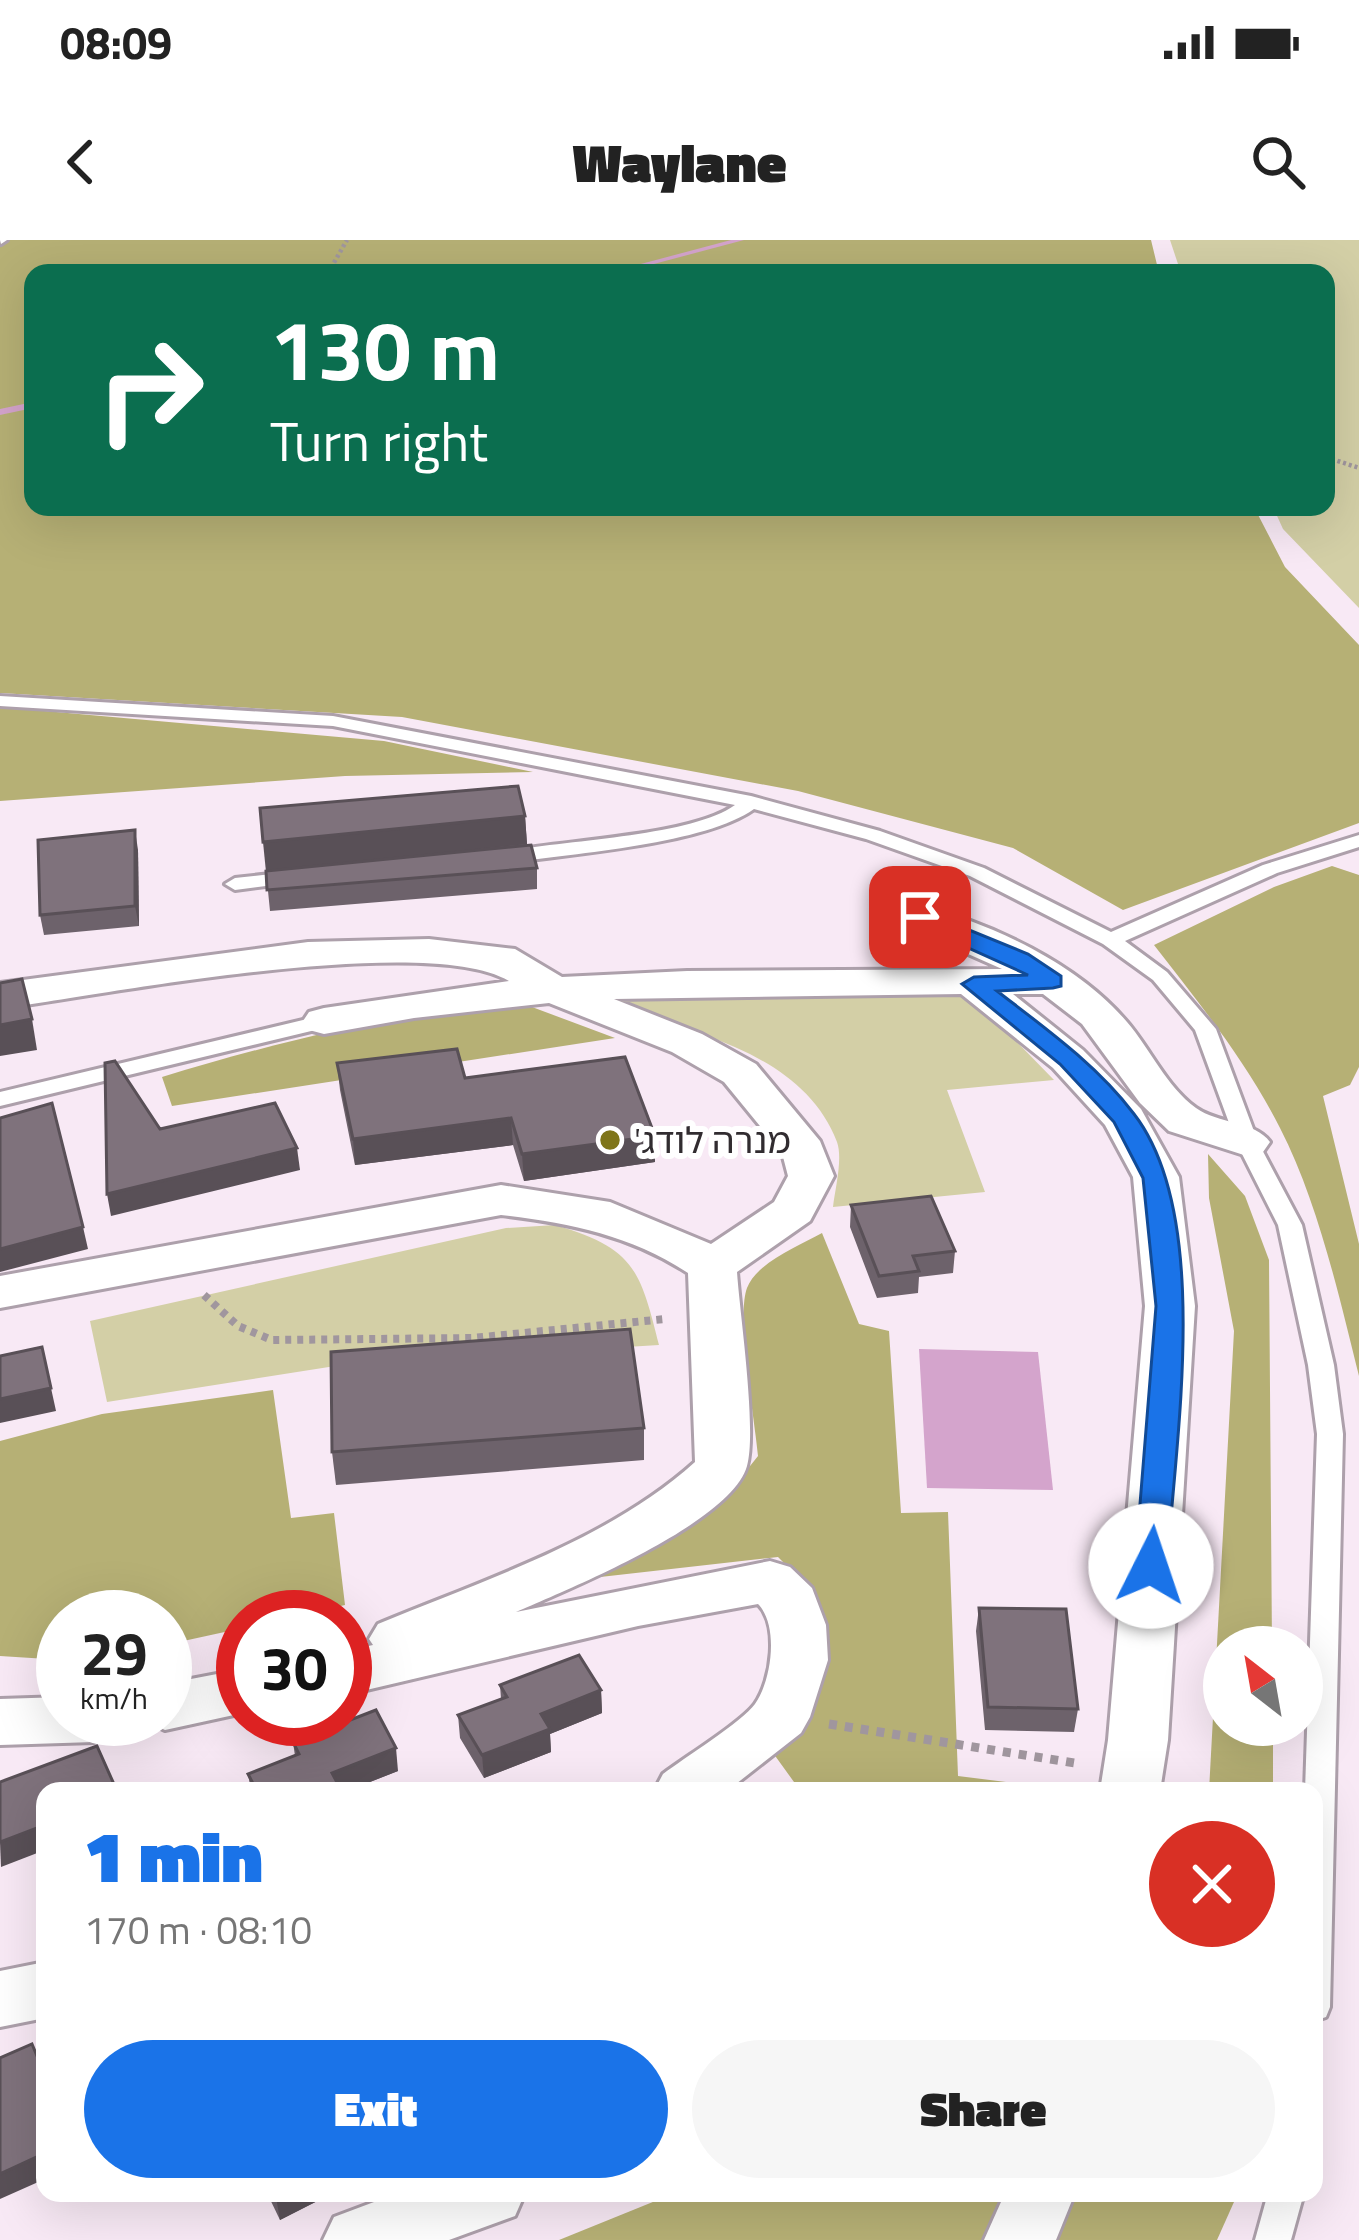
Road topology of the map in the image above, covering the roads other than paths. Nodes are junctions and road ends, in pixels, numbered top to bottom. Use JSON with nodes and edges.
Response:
{"nodes":[{"id":1,"x":0,"y":701,"type":"edge"},
{"id":2,"x":752,"y":802,"type":"junction"},
{"id":3,"x":1359,"y":841,"type":"edge"},
{"id":4,"x":470,"y":861,"type":"edge"},
{"id":5,"x":329,"y":874,"type":"edge"},
{"id":6,"x":235,"y":884,"type":"dead end"},
{"id":7,"x":920,"y":917,"type":"dead end"},
{"id":8,"x":1110,"y":940,"type":"junction"},
{"id":9,"x":1053,"y":981,"type":"junction"},
{"id":10,"x":974,"y":984,"type":"junction"},
{"id":11,"x":556,"y":991,"type":"junction"},
{"id":12,"x":0,"y":996,"type":"edge"},
{"id":13,"x":324,"y":1021,"type":"joint"},
{"id":14,"x":0,"y":1100,"type":"edge"},
{"id":15,"x":1247,"y":1142,"type":"junction"},
{"id":16,"x":715,"y":1290,"type":"junction"},
{"id":17,"x":0,"y":1292,"type":"edge"},
{"id":18,"x":372,"y":1647,"type":"edge"},
{"id":19,"x":372,"y":1667,"type":"edge"},
{"id":20,"x":36,"y":1721,"type":"edge"},
{"id":21,"x":0,"y":1722,"type":"edge"},
{"id":22,"x":696,"y":1782,"type":"edge"},
{"id":23,"x":1131,"y":1782,"type":"edge"},
{"id":24,"x":1320,"y":1782,"type":"edge"},
{"id":25,"x":36,"y":1992,"type":"edge"},
{"id":26,"x":0,"y":1999,"type":"edge"},
{"id":27,"x":465,"y":2202,"type":"edge"},
{"id":28,"x":1036,"y":2202,"type":"edge"},
{"id":29,"x":1284,"y":2202,"type":"edge"},
{"id":30,"x":359,"y":2240,"type":"edge"},
{"id":31,"x":1020,"y":2240,"type":"edge"},
{"id":32,"x":1273,"y":2240,"type":"edge"}],
"edges":[{"from":1,"to":2,"type":"lane"},
{"from":2,"to":4,"type":"lane"},
{"from":2,"to":8,"type":"lane"},
{"from":3,"to":8,"type":"lane"},
{"from":5,"to":6,"type":"lane"},
{"from":7,"to":9,"type":"street"},
{"from":8,"to":15,"type":"lane"},
{"from":9,"to":10,"type":"street"},
{"from":9,"to":15,"type":"street"},
{"from":10,"to":11,"type":"street"},
{"from":10,"to":23,"type":"street"},
{"from":11,"to":12,"type":"street"},
{"from":11,"to":13,"type":"street"},
{"from":11,"to":16,"type":"street"},
{"from":13,"to":14,"type":"lane"},
{"from":15,"to":24,"type":"lane"},
{"from":16,"to":17,"type":"street"},
{"from":16,"to":18,"type":"street"},
{"from":19,"to":22,"type":"street"},
{"from":20,"to":21,"type":"street"},
{"from":25,"to":26,"type":"street"},
{"from":27,"to":30,"type":"street"},
{"from":28,"to":31,"type":"street"},
{"from":29,"to":32,"type":"lane"}]}
